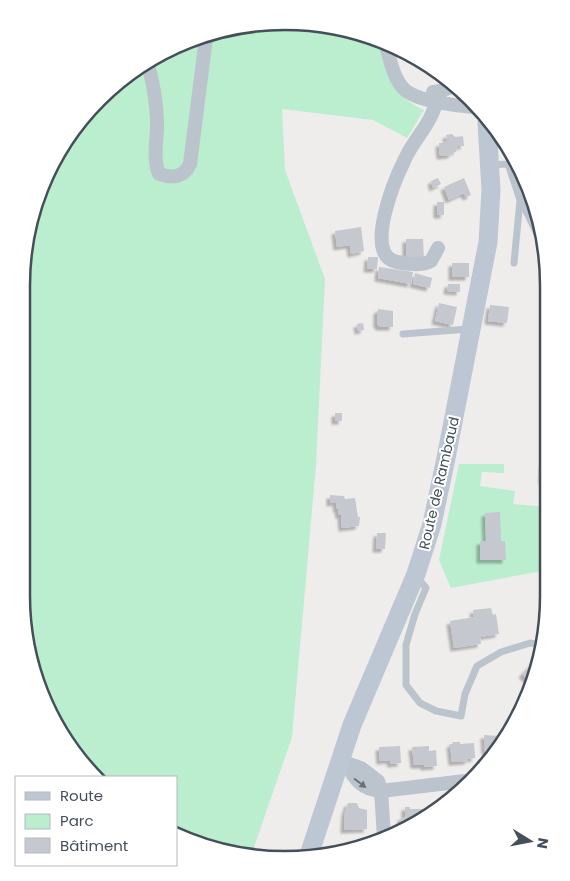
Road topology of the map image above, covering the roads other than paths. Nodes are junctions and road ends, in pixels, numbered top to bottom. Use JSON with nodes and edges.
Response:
{"nodes":[{"id":1,"x":206,"y":43,"type":"edge"},
{"id":2,"x":388,"y":51,"type":"edge"},
{"id":3,"x":149,"y":69,"type":"edge"},
{"id":4,"x":449,"y":90,"type":"edge"},
{"id":5,"x":439,"y":96,"type":"junction"},
{"id":6,"x":465,"y":105,"type":"edge"},
{"id":7,"x":488,"y":131,"type":"edge"},
{"id":8,"x":490,"y":165,"type":"junction"},
{"id":9,"x":520,"y":200,"type":"junction"},
{"id":10,"x":530,"y":215,"type":"edge"},
{"id":11,"x":438,"y":248,"type":"dead end"},
{"id":12,"x":514,"y":263,"type":"dead end"},
{"id":13,"x":472,"y":329,"type":"junction"},
{"id":14,"x":403,"y":334,"type":"dead end"},
{"id":15,"x":416,"y":574,"type":"junction"},
{"id":16,"x":535,"y":644,"type":"edge"},
{"id":17,"x":344,"y":762,"type":"junction"},
{"id":18,"x":459,"y":782,"type":"edge"},
{"id":19,"x":381,"y":791,"type":"junction"},
{"id":20,"x":384,"y":832,"type":"edge"},
{"id":21,"x":311,"y":849,"type":"edge"}],
"edges":[{"from":1,"to":3,"type":"street"},
{"from":2,"to":5,"type":"street"},
{"from":4,"to":5,"type":"street"},
{"from":5,"to":6,"type":"street"},
{"from":5,"to":11,"type":"street"},
{"from":7,"to":8,"type":"street","name":"Route de Rambaud"},
{"from":8,"to":9,"type":"lane"},
{"from":8,"to":13,"type":"street","name":"Route de Rambaud"},
{"from":9,"to":10,"type":"lane"},
{"from":9,"to":12,"type":"lane"},
{"from":13,"to":14,"type":"lane"},
{"from":13,"to":15,"type":"street","name":"Route de Rambaud"},
{"from":15,"to":16,"type":"lane"},
{"from":15,"to":17,"type":"street","name":"Route de Rambaud"},
{"from":17,"to":19,"type":"street"},
{"from":17,"to":21,"type":"street","name":"Route de Rambaud"},
{"from":18,"to":19,"type":"street"},
{"from":19,"to":20,"type":"street"}]}
